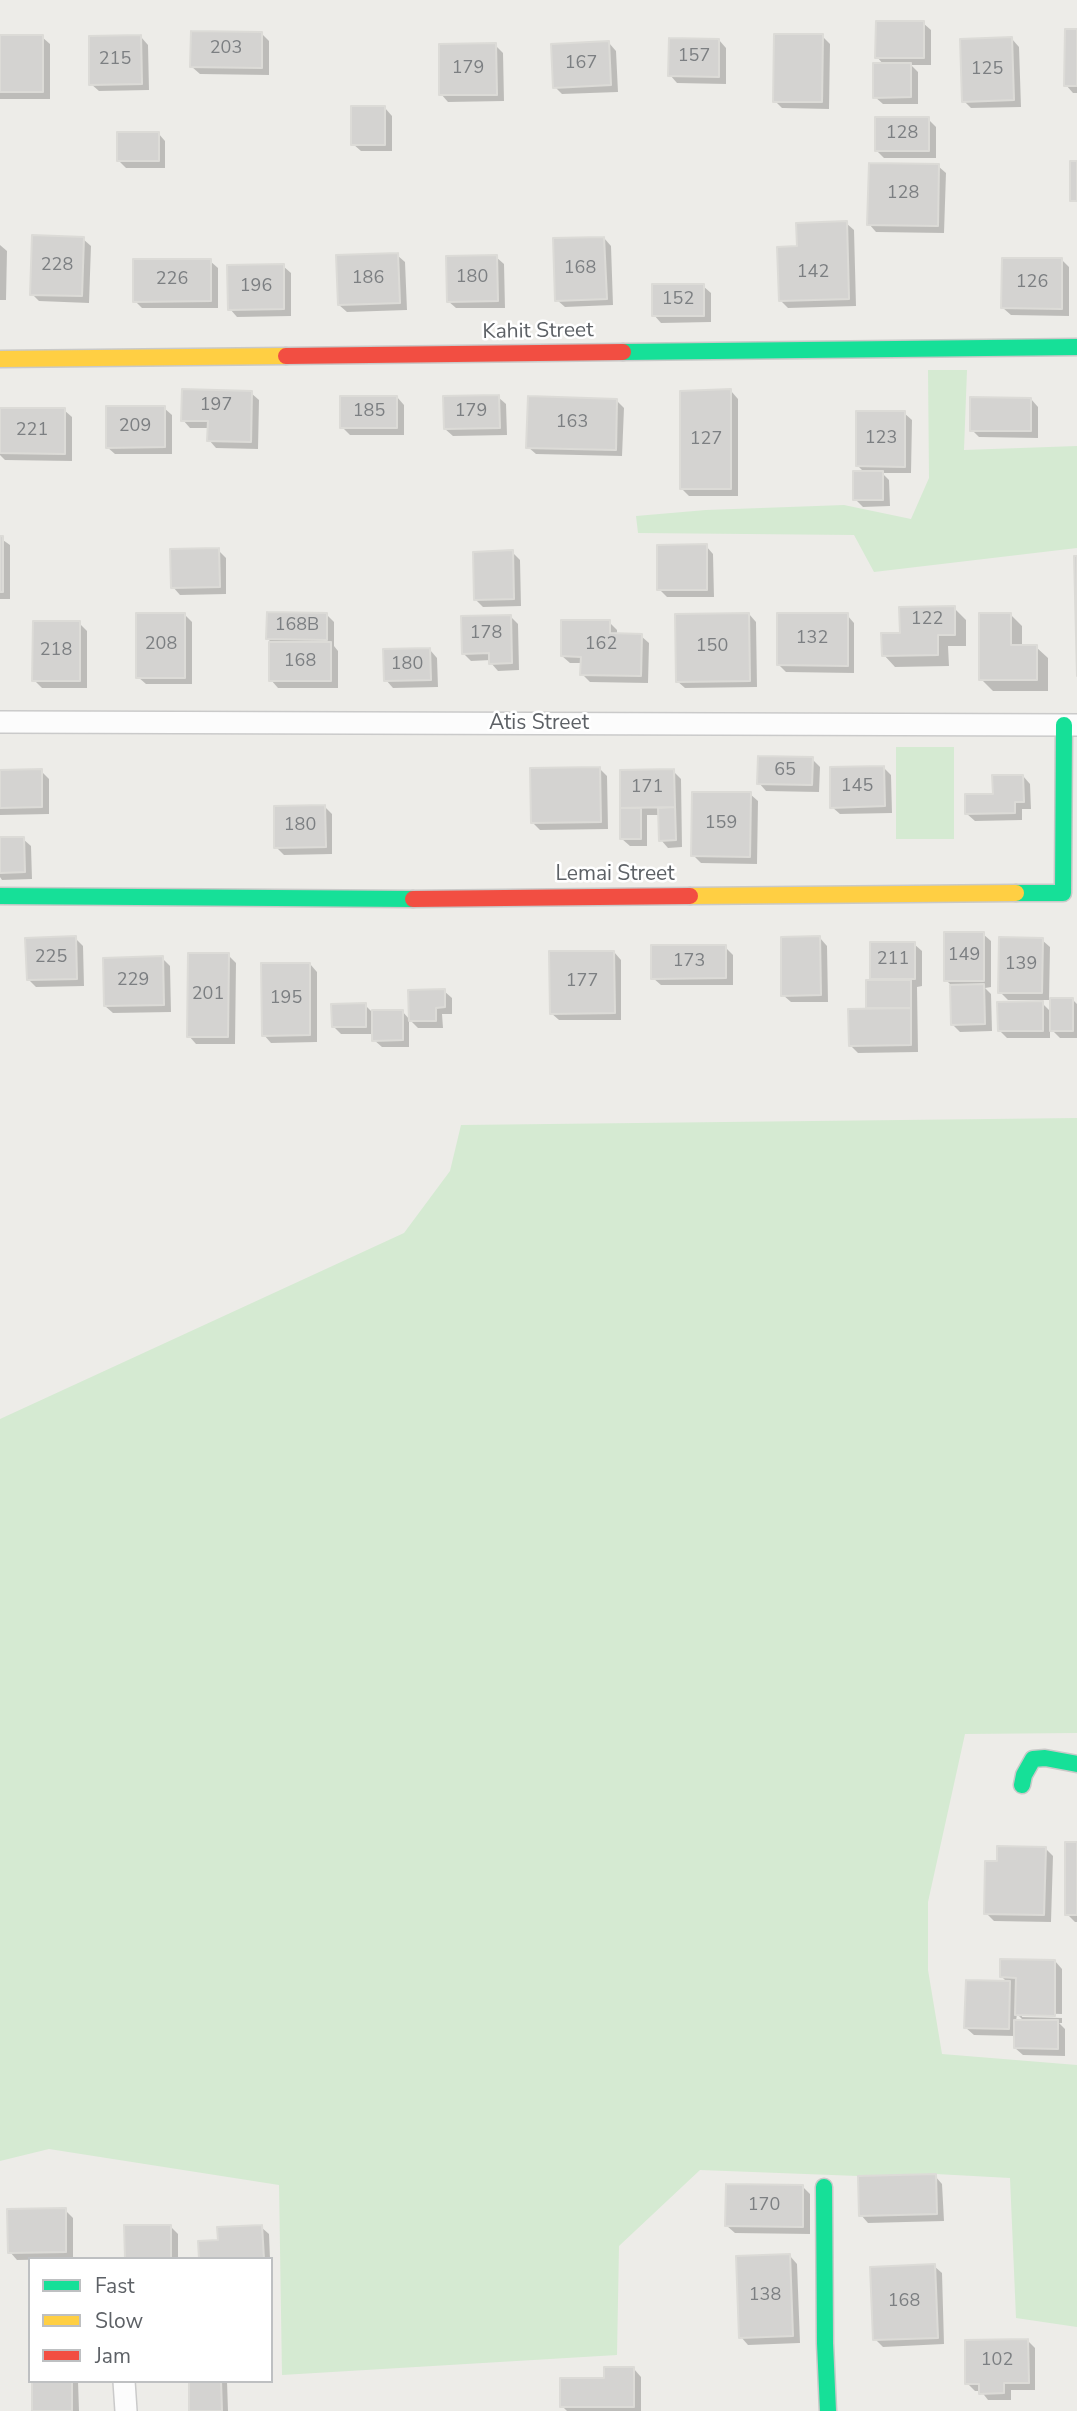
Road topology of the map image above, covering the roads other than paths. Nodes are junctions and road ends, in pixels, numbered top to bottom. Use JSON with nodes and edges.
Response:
{"nodes":[{"id":1,"x":1077,"y":347,"type":"edge"},
{"id":2,"x":0,"y":359,"type":"edge"},
{"id":3,"x":0,"y":722,"type":"edge"},
{"id":4,"x":1070,"y":725,"type":"edge"},
{"id":5,"x":0,"y":896,"type":"edge"},
{"id":6,"x":1077,"y":1764,"type":"edge"},
{"id":7,"x":1022,"y":1786,"type":"dead end"},
{"id":8,"x":824,"y":2187,"type":"dead end"},
{"id":9,"x":124,"y":2383,"type":"edge"},
{"id":10,"x":126,"y":2411,"type":"edge"},
{"id":11,"x":828,"y":2411,"type":"edge"}],
"edges":[{"from":1,"to":2,"type":"street","name":"Kahit Street"},
{"from":3,"to":4,"type":"street","name":"Atis Street"},
{"from":4,"to":5,"type":"street","name":"Lemai Street"},
{"from":6,"to":7,"type":"street"},
{"from":8,"to":11,"type":"street"},
{"from":9,"to":10,"type":"street"}]}
